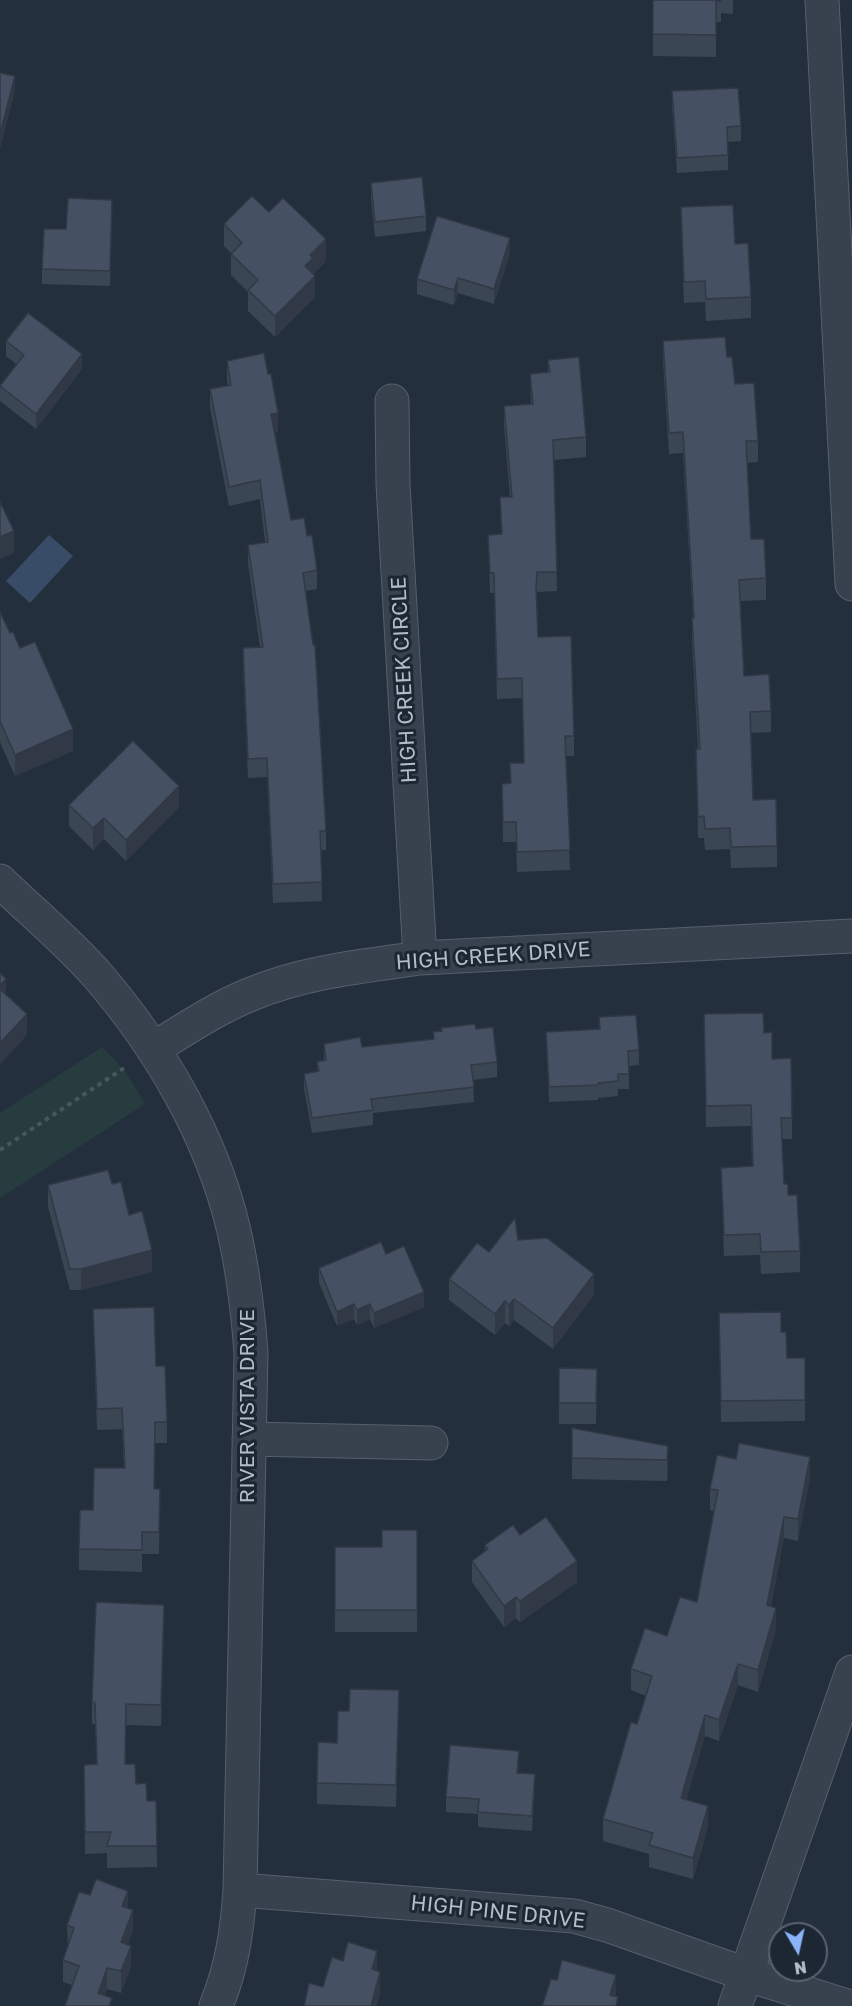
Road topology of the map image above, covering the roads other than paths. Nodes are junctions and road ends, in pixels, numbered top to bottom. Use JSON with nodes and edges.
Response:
{"nodes":[{"id":1,"x":822,"y":0,"type":"edge"},
{"id":2,"x":841,"y":154,"type":"edge"},
{"id":3,"x":392,"y":401,"type":"dead end"},
{"id":4,"x":852,"y":584,"type":"edge"},
{"id":5,"x":0,"y":881,"type":"edge"},
{"id":6,"x":852,"y":936,"type":"edge"},
{"id":7,"x":420,"y":958,"type":"junction"},
{"id":8,"x":153,"y":1049,"type":"junction"},
{"id":9,"x":249,"y":1439,"type":"junction"},
{"id":10,"x":431,"y":1443,"type":"dead end"},
{"id":11,"x":852,"y":1672,"type":"edge"},
{"id":12,"x":240,"y":1890,"type":"junction"},
{"id":13,"x":748,"y":1975,"type":"junction"},
{"id":14,"x":216,"y":2006,"type":"edge"},
{"id":15,"x":735,"y":2006,"type":"edge"},
{"id":16,"x":847,"y":2006,"type":"edge"}],
"edges":[{"from":1,"to":2,"type":"street"},
{"from":2,"to":4,"type":"street"},
{"from":3,"to":7,"type":"street","name":"HIGH CREEK CIRCLE"},
{"from":5,"to":8,"type":"street","name":"RIVER VISTA DRIVE"},
{"from":6,"to":7,"type":"street","name":"HIGH CREEK DRIVE"},
{"from":7,"to":8,"type":"street","name":"HIGH CREEK DRIVE"},
{"from":8,"to":9,"type":"street","name":"RIVER VISTA DRIVE"},
{"from":9,"to":10,"type":"street"},
{"from":9,"to":12,"type":"street","name":"RIVER VISTA DRIVE"},
{"from":11,"to":13,"type":"street"},
{"from":12,"to":13,"type":"street","name":"HIGH PINE DRIVE"},
{"from":12,"to":14,"type":"street","name":"RIVER VISTA DRIVE"},
{"from":13,"to":15,"type":"street"},
{"from":13,"to":16,"type":"street","name":"HIGH PINE DRIVE"}]}
